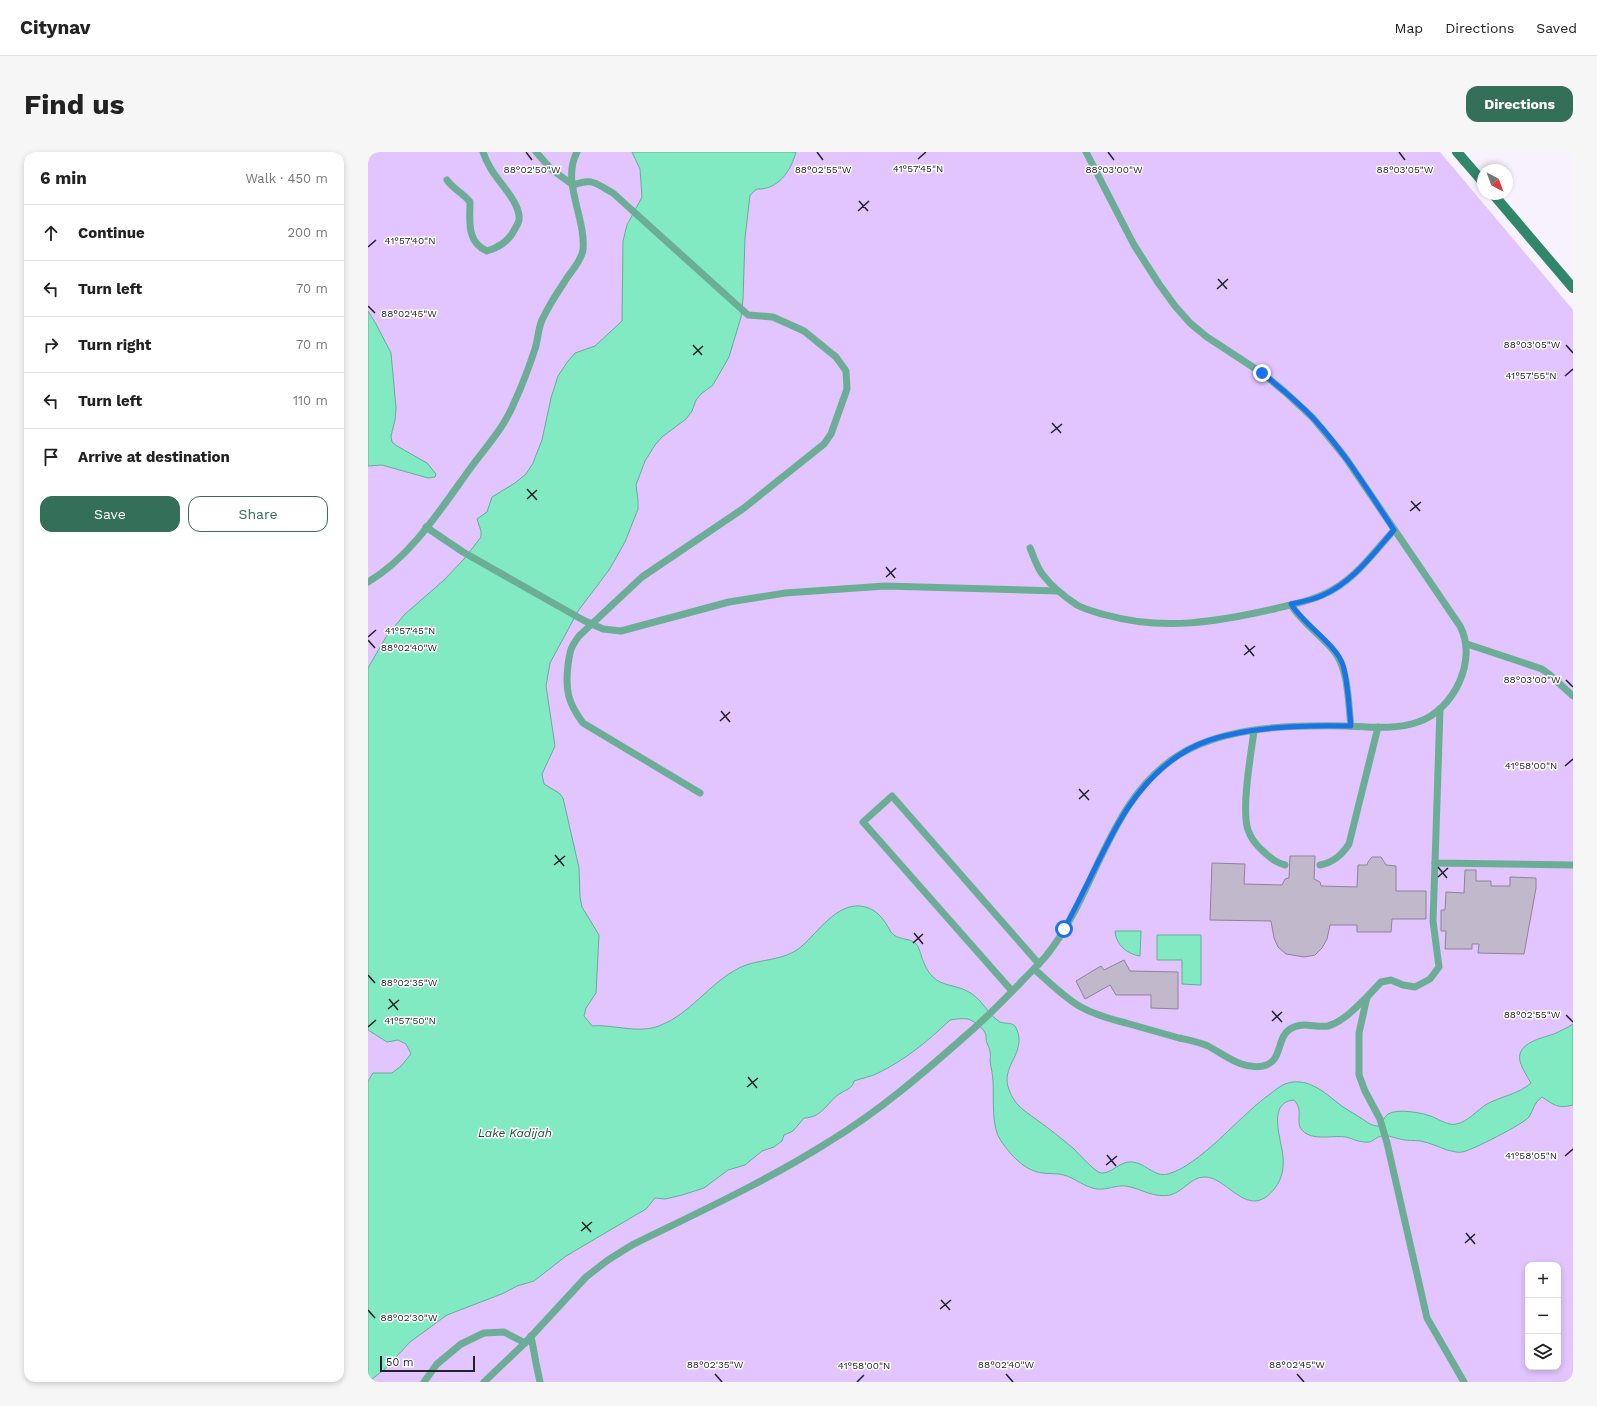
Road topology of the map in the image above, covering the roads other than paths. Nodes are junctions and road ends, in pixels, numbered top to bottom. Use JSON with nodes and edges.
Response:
{"nodes":[{"id":1,"x":483,"y":152,"type":"edge"},
{"id":2,"x":536,"y":152,"type":"edge"},
{"id":3,"x":577,"y":152,"type":"edge"},
{"id":4,"x":1086,"y":152,"type":"edge"},
{"id":5,"x":1457,"y":152,"type":"edge"},
{"id":6,"x":1477,"y":175,"type":"edge"},
{"id":7,"x":447,"y":180,"type":"dead end"},
{"id":8,"x":573,"y":185,"type":"junction"},
{"id":9,"x":1498,"y":200,"type":"edge"},
{"id":10,"x":1573,"y":288,"type":"edge"},
{"id":11,"x":426,"y":527,"type":"junction"},
{"id":12,"x":1394,"y":530,"type":"junction"},
{"id":13,"x":1030,"y":548,"type":"dead end"},
{"id":14,"x":368,"y":582,"type":"edge"},
{"id":15,"x":1057,"y":591,"type":"junction"},
{"id":16,"x":1291,"y":604,"type":"junction"},
{"id":17,"x":593,"y":623,"type":"junction"},
{"id":18,"x":1467,"y":644,"type":"junction"},
{"id":19,"x":1573,"y":696,"type":"edge"},
{"id":20,"x":1440,"y":709,"type":"junction"},
{"id":21,"x":1351,"y":726,"type":"junction"},
{"id":22,"x":1378,"y":727,"type":"junction"},
{"id":23,"x":1254,"y":730,"type":"junction"},
{"id":24,"x":700,"y":794,"type":"dead end"},
{"id":25,"x":1435,"y":863,"type":"junction"},
{"id":26,"x":1285,"y":865,"type":"dead end"},
{"id":27,"x":1320,"y":865,"type":"dead end"},
{"id":28,"x":1573,"y":865,"type":"edge"},
{"id":29,"x":1036,"y":966,"type":"junction"},
{"id":30,"x":1012,"y":991,"type":"junction"},
{"id":31,"x":1367,"y":997,"type":"junction"},
{"id":32,"x":531,"y":1336,"type":"junction"},
{"id":33,"x":526,"y":1343,"type":"junction"},
{"id":34,"x":424,"y":1382,"type":"edge"},
{"id":35,"x":484,"y":1382,"type":"edge"},
{"id":36,"x":540,"y":1382,"type":"edge"},
{"id":37,"x":1464,"y":1382,"type":"edge"}],
"edges":[{"from":1,"to":7,"type":"lane"},
{"from":2,"to":8,"type":"lane"},
{"from":3,"to":8,"type":"lane"},
{"from":4,"to":12,"type":"lane"},
{"from":5,"to":6,"type":"main road"},
{"from":8,"to":11,"type":"lane"},
{"from":8,"to":17,"type":"lane"},
{"from":9,"to":10,"type":"main road"},
{"from":11,"to":14,"type":"lane"},
{"from":11,"to":17,"type":"lane"},
{"from":12,"to":16,"type":"lane"},
{"from":12,"to":18,"type":"lane"},
{"from":13,"to":15,"type":"lane"},
{"from":15,"to":16,"type":"lane"},
{"from":15,"to":17,"type":"lane"},
{"from":16,"to":21,"type":"lane"},
{"from":17,"to":24,"type":"lane"},
{"from":18,"to":19,"type":"lane"},
{"from":18,"to":20,"type":"lane"},
{"from":20,"to":22,"type":"lane"},
{"from":20,"to":25,"type":"lane"},
{"from":21,"to":22,"type":"lane"},
{"from":21,"to":23,"type":"lane"},
{"from":22,"to":27,"type":"lane"},
{"from":23,"to":26,"type":"lane"},
{"from":23,"to":29,"type":"lane"},
{"from":25,"to":28,"type":"lane"},
{"from":25,"to":31,"type":"lane"},
{"from":29,"to":30,"type":"lane"},
{"from":29,"to":30,"type":"lane"},
{"from":29,"to":31,"type":"lane"},
{"from":30,"to":32,"type":"lane"},
{"from":31,"to":37,"type":"lane"},
{"from":32,"to":33,"type":"lane"},
{"from":32,"to":36,"type":"lane"},
{"from":33,"to":34,"type":"lane"},
{"from":33,"to":35,"type":"lane"}]}
